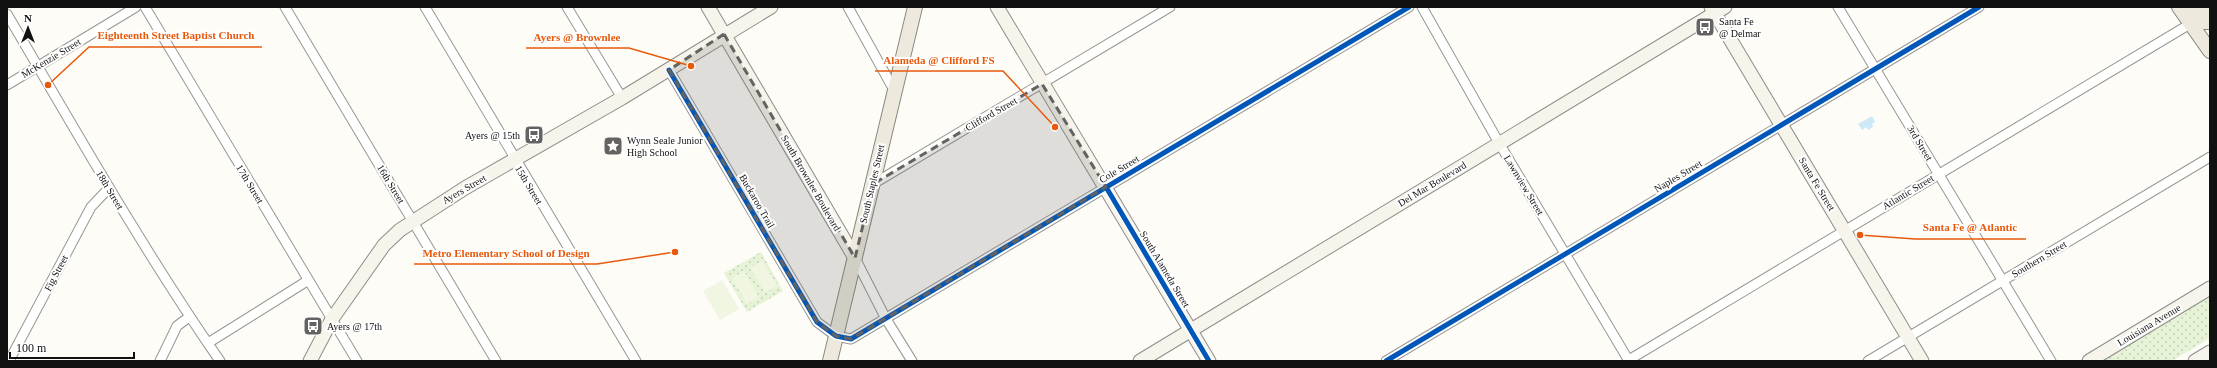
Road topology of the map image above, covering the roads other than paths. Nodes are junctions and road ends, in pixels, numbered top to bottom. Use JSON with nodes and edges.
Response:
{"nodes":[{"id":1,"x":136,"y":7,"type":"edge"},
{"id":2,"x":145,"y":7,"type":"edge"},
{"id":3,"x":285,"y":7,"type":"edge"},
{"id":4,"x":425,"y":7,"type":"edge"},
{"id":5,"x":568,"y":7,"type":"edge"},
{"id":6,"x":708,"y":7,"type":"edge"},
{"id":7,"x":771,"y":7,"type":"edge"},
{"id":8,"x":848,"y":7,"type":"edge"},
{"id":9,"x":915,"y":7,"type":"edge"},
{"id":10,"x":997,"y":7,"type":"edge"},
{"id":11,"x":1170,"y":7,"type":"edge"},
{"id":12,"x":1409,"y":7,"type":"edge"},
{"id":13,"x":1422,"y":7,"type":"edge"},
{"id":14,"x":1838,"y":7,"type":"edge"},
{"id":15,"x":1979,"y":7,"type":"edge"},
{"id":16,"x":2178,"y":7,"type":"edge"},
{"id":17,"x":2184,"y":7,"type":"edge"},
{"id":18,"x":2203,"y":7,"type":"edge"},
{"id":19,"x":1717,"y":9,"type":"edge"},
{"id":20,"x":7,"y":14,"type":"edge"},
{"id":21,"x":2210,"y":16,"type":"edge"},
{"id":22,"x":2210,"y":22,"type":"edge"},
{"id":23,"x":2190,"y":24,"type":"junction"},
{"id":24,"x":724,"y":34,"type":"junction"},
{"id":25,"x":2210,"y":51,"type":"edge"},
{"id":26,"x":38,"y":66,"type":"junction"},
{"id":27,"x":1875,"y":69,"type":"junction"},
{"id":28,"x":669,"y":70,"type":"junction"},
{"id":29,"x":1042,"y":84,"type":"junction"},
{"id":30,"x":7,"y":85,"type":"edge"},
{"id":31,"x":894,"y":90,"type":"junction"},
{"id":32,"x":622,"y":98,"type":"junction"},
{"id":33,"x":1782,"y":124,"type":"junction"},
{"id":34,"x":1499,"y":143,"type":"junction"},
{"id":35,"x":2210,"y":157,"type":"edge"},
{"id":36,"x":514,"y":160,"type":"junction"},
{"id":37,"x":1938,"y":174,"type":"junction"},
{"id":38,"x":873,"y":184,"type":"junction"},
{"id":39,"x":1106,"y":187,"type":"junction"},
{"id":40,"x":109,"y":188,"type":"junction"},
{"id":41,"x":413,"y":221,"type":"junction"},
{"id":42,"x":1845,"y":230,"type":"junction"},
{"id":43,"x":1565,"y":254,"type":"junction"},
{"id":44,"x":855,"y":258,"type":"junction"},
{"id":45,"x":308,"y":281,"type":"junction"},
{"id":46,"x":2003,"y":281,"type":"junction"},
{"id":47,"x":2210,"y":288,"type":"edge"},
{"id":48,"x":189,"y":317,"type":"junction"},
{"id":49,"x":332,"y":319,"type":"junction"},
{"id":50,"x":886,"y":319,"type":"junction"},
{"id":51,"x":1191,"y":331,"type":"junction"},
{"id":52,"x":836,"y":336,"type":"junction"},
{"id":53,"x":1908,"y":337,"type":"junction"},
{"id":54,"x":208,"y":343,"type":"junction"},
{"id":55,"x":2210,"y":352,"type":"edge"},
{"id":56,"x":9,"y":361,"type":"edge"},
{"id":57,"x":160,"y":361,"type":"edge"},
{"id":58,"x":220,"y":361,"type":"edge"},
{"id":59,"x":310,"y":361,"type":"edge"},
{"id":60,"x":357,"y":361,"type":"edge"},
{"id":61,"x":496,"y":361,"type":"edge"},
{"id":62,"x":636,"y":361,"type":"edge"},
{"id":63,"x":830,"y":361,"type":"edge"},
{"id":64,"x":912,"y":361,"type":"edge"},
{"id":65,"x":1140,"y":361,"type":"edge"},
{"id":66,"x":1209,"y":361,"type":"edge"},
{"id":67,"x":1386,"y":361,"type":"edge"},
{"id":68,"x":1628,"y":361,"type":"edge"},
{"id":69,"x":1868,"y":361,"type":"edge"},
{"id":70,"x":1922,"y":361,"type":"edge"},
{"id":71,"x":2051,"y":361,"type":"edge"},
{"id":72,"x":2088,"y":361,"type":"edge"},
{"id":73,"x":2195,"y":361,"type":"edge"}],
"edges":[{"from":1,"to":26,"type":"street","name":"McKenzie Street"},
{"from":2,"to":45,"type":"street","name":"17th Street"},
{"from":3,"to":41,"type":"street","name":"16th Street"},
{"from":4,"to":36,"type":"street","name":"15th Street"},
{"from":5,"to":32,"type":"street"},
{"from":6,"to":24,"type":"main road","name":"South Brownlee Boulevard"},
{"from":7,"to":24,"type":"main road","name":"Ayers Street"},
{"from":8,"to":31,"type":"street"},
{"from":9,"to":31,"type":"main road","name":"South Staples Street"},
{"from":10,"to":29,"type":"main road","name":"South Alameda Street"},
{"from":11,"to":29,"type":"street","name":"Clifford Street"},
{"from":12,"to":39,"type":"street","name":"Cole Street"},
{"from":13,"to":34,"type":"street","name":"Lawnview Street"},
{"from":14,"to":27,"type":"street","name":"3rd Street"},
{"from":15,"to":27,"type":"street","name":"Naples Street"},
{"from":16,"to":23,"type":"main road"},
{"from":17,"to":22,"type":"main road"},
{"from":18,"to":21,"type":"main road"},
{"from":19,"to":33,"type":"main road","name":"Santa Fe Street"},
{"from":19,"to":34,"type":"main road","name":"Del Mar Boulevard"},
{"from":20,"to":26,"type":"street","name":"18th Street"},
{"from":23,"to":25,"type":"main road"},
{"from":23,"to":37,"type":"street","name":"Atlantic Street"},
{"from":24,"to":28,"type":"main road","name":"Ayers Street"},
{"from":24,"to":44,"type":"main road","name":"South Brownlee Boulevard"},
{"from":26,"to":30,"type":"street","name":"McKenzie Street"},
{"from":26,"to":40,"type":"street","name":"18th Street"},
{"from":27,"to":33,"type":"street","name":"Naples Street"},
{"from":27,"to":37,"type":"street","name":"3rd Street"},
{"from":28,"to":32,"type":"main road","name":"Ayers Street"},
{"from":28,"to":52,"type":"street","name":"Buckaroo Trail"},
{"from":29,"to":38,"type":"street","name":"Clifford Street"},
{"from":29,"to":39,"type":"main road","name":"South Alameda Street"},
{"from":31,"to":38,"type":"main road","name":"South Staples Street"},
{"from":32,"to":36,"type":"main road","name":"Ayers Street"},
{"from":33,"to":42,"type":"main road","name":"Santa Fe Street"},
{"from":33,"to":43,"type":"street","name":"Naples Street"},
{"from":34,"to":43,"type":"street","name":"Lawnview Street"},
{"from":34,"to":51,"type":"main road","name":"Del Mar Boulevard"},
{"from":35,"to":46,"type":"street","name":"Southern Street"},
{"from":36,"to":41,"type":"main road","name":"Ayers Street"},
{"from":36,"to":62,"type":"street","name":"15th Street"},
{"from":37,"to":42,"type":"street","name":"Atlantic Street"},
{"from":37,"to":46,"type":"street","name":"3rd Street"},
{"from":38,"to":44,"type":"main road","name":"South Staples Street"},
{"from":39,"to":50,"type":"street","name":"Cole Street"},
{"from":39,"to":51,"type":"main road","name":"South Alameda Street"},
{"from":40,"to":48,"type":"street","name":"18th Street"},
{"from":40,"to":56,"type":"street","name":"Fig Street"},
{"from":41,"to":49,"type":"main road","name":"Ayers Street"},
{"from":41,"to":61,"type":"street","name":"16th Street"},
{"from":42,"to":53,"type":"main road","name":"Santa Fe Street"},
{"from":42,"to":68,"type":"street","name":"Atlantic Street"},
{"from":43,"to":67,"type":"street","name":"Naples Street"},
{"from":43,"to":68,"type":"street","name":"Lawnview Street"},
{"from":44,"to":50,"type":"street","name":"South Brownlee Boulevard"},
{"from":44,"to":52,"type":"main road","name":"South Staples Street"},
{"from":45,"to":49,"type":"street","name":"17th Street"},
{"from":45,"to":54,"type":"street"},
{"from":46,"to":53,"type":"street","name":"Southern Street"},
{"from":46,"to":71,"type":"street","name":"3rd Street"},
{"from":47,"to":72,"type":"main road","name":"Louisiana Avenue"},
{"from":48,"to":54,"type":"street","name":"18th Street"},
{"from":48,"to":57,"type":"street"},
{"from":49,"to":59,"type":"main road","name":"Ayers Street"},
{"from":49,"to":60,"type":"street","name":"17th Street"},
{"from":50,"to":52,"type":"street","name":"Cole Street"},
{"from":50,"to":64,"type":"street","name":"South Brownlee Boulevard"},
{"from":51,"to":65,"type":"main road","name":"Del Mar Boulevard"},
{"from":51,"to":66,"type":"main road","name":"South Alameda Street"},
{"from":52,"to":63,"type":"main road","name":"South Staples Street"},
{"from":53,"to":69,"type":"street","name":"Southern Street"},
{"from":53,"to":70,"type":"main road","name":"Santa Fe Street"},
{"from":54,"to":58,"type":"street","name":"18th Street"},
{"from":55,"to":73,"type":"main road"}]}
